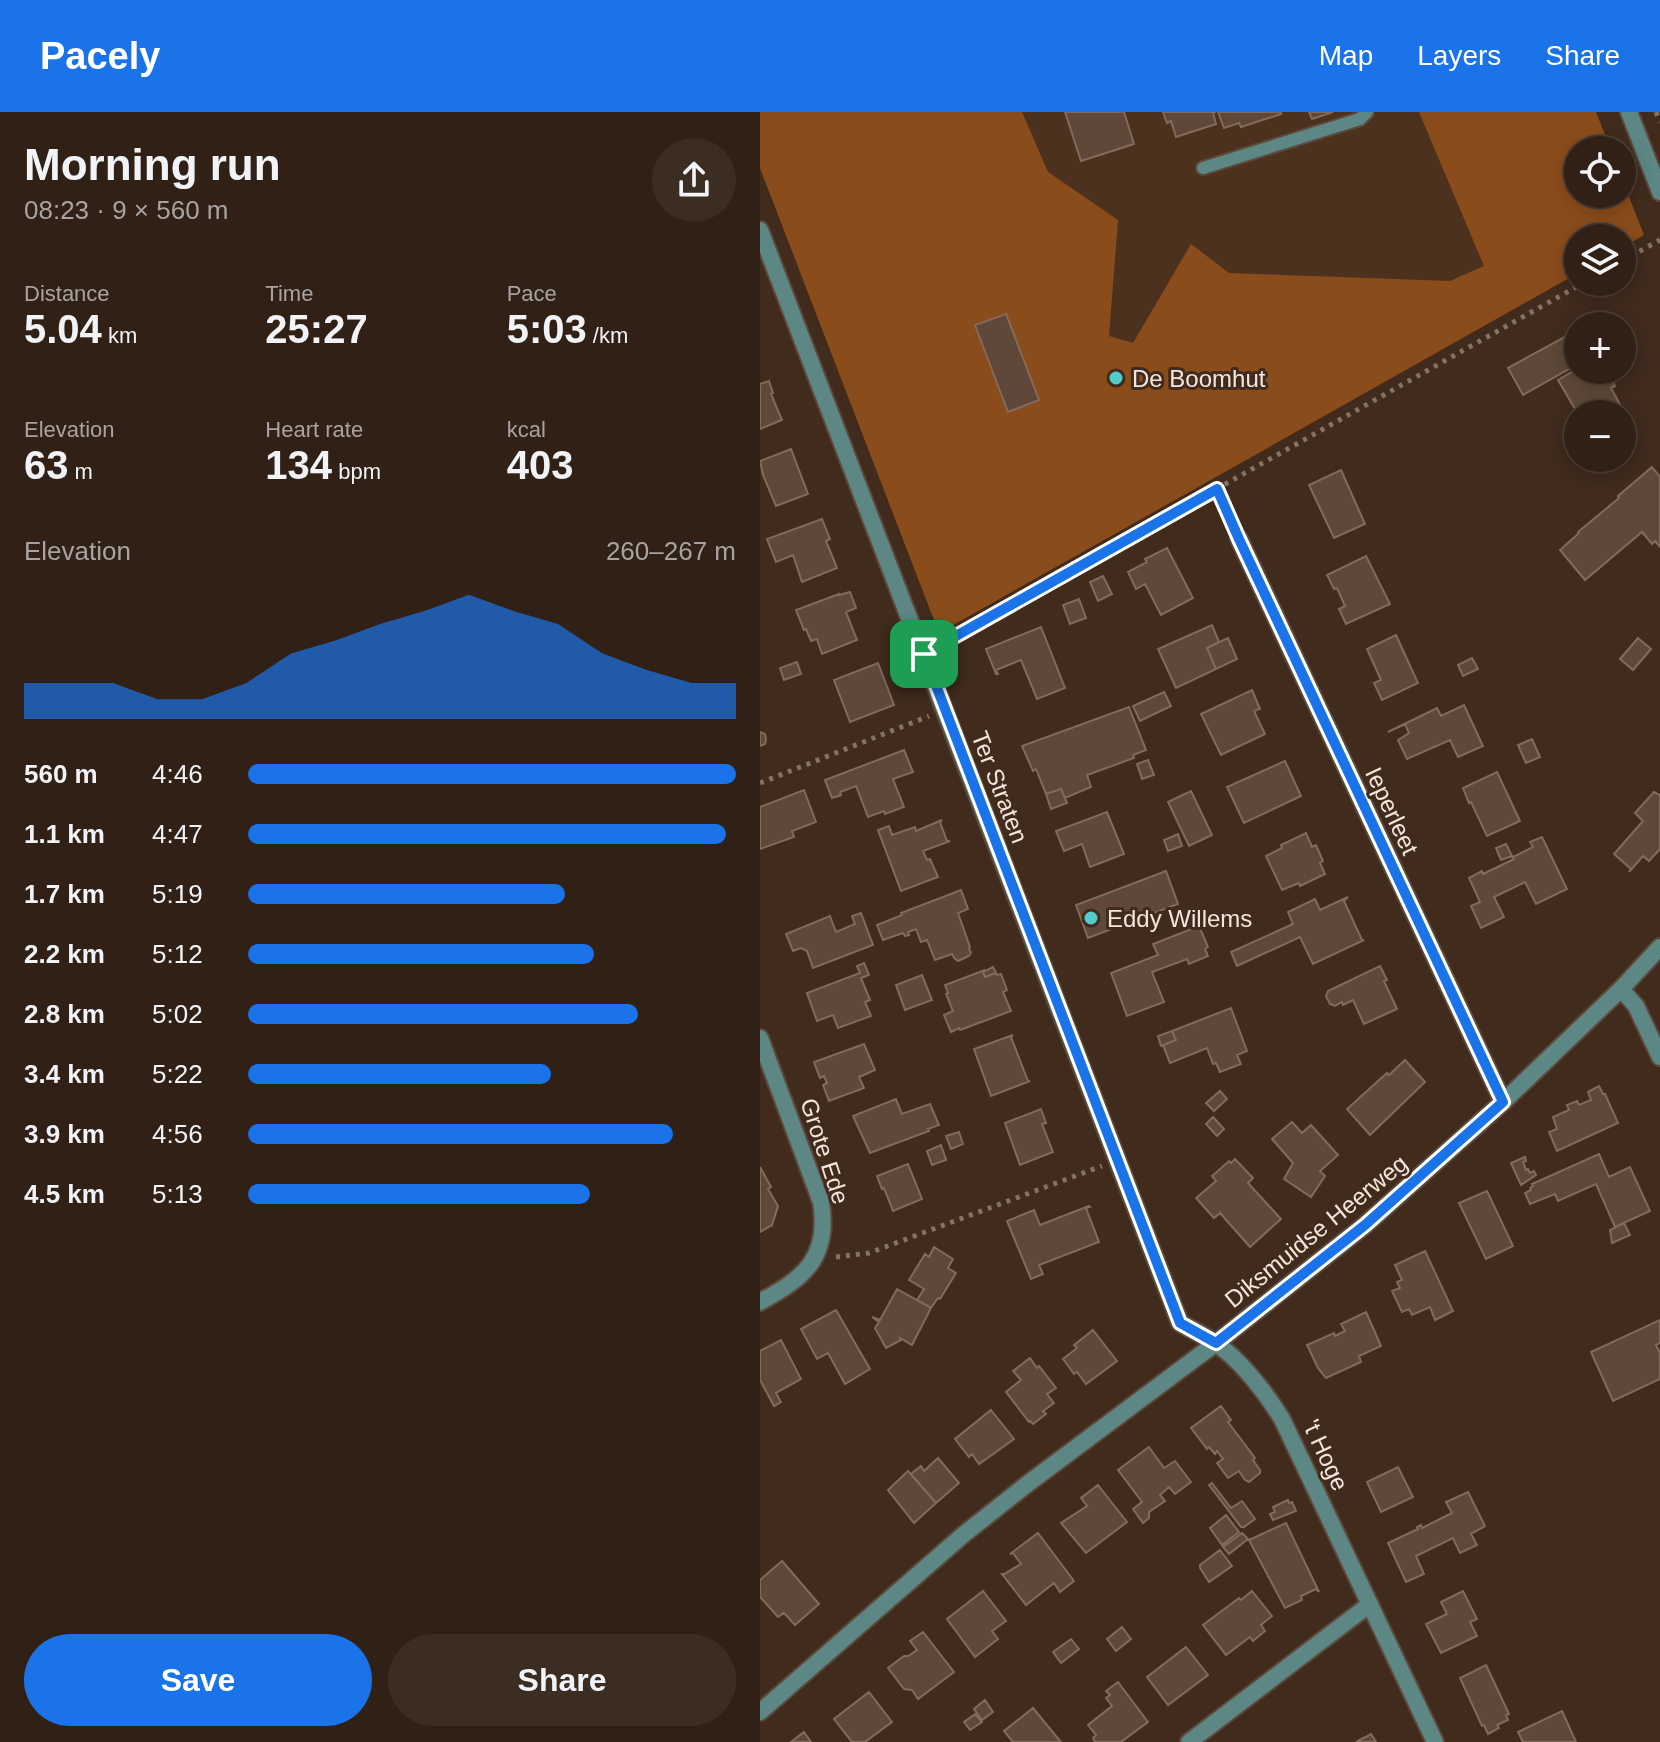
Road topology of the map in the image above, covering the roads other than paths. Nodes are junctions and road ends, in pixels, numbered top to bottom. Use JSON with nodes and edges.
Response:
{"nodes":[{"id":1,"x":1367,"y":112,"type":"edge"},
{"id":2,"x":1629,"y":112,"type":"edge"},
{"id":3,"x":1203,"y":168,"type":"dead end"},
{"id":4,"x":1660,"y":192,"type":"edge"},
{"id":5,"x":760,"y":230,"type":"edge"},
{"id":6,"x":1239,"y":539,"type":"road end"},
{"id":7,"x":1660,"y":947,"type":"edge"},
{"id":8,"x":1621,"y":989,"type":"junction"},
{"id":9,"x":760,"y":1038,"type":"edge"},
{"id":10,"x":1660,"y":1057,"type":"edge"},
{"id":11,"x":1503,"y":1102,"type":"junction"},
{"id":12,"x":760,"y":1302,"type":"edge"},
{"id":13,"x":1216,"y":1343,"type":"junction"},
{"id":14,"x":1370,"y":1604,"type":"junction"},
{"id":15,"x":760,"y":1712,"type":"edge"},
{"id":16,"x":1189,"y":1742,"type":"edge"},
{"id":17,"x":1435,"y":1742,"type":"edge"}],
"edges":[{"from":1,"to":3,"type":"lane"},
{"from":2,"to":4,"type":"street"},
{"from":5,"to":13,"type":"street","name":"Ter Straten"},
{"from":6,"to":11,"type":"street","name":"Ieperleet"},
{"from":7,"to":8,"type":"street","name":"Diksmuidse Heerweg"},
{"from":8,"to":10,"type":"street"},
{"from":8,"to":11,"type":"street","name":"Diksmuidse Heerweg"},
{"from":9,"to":12,"type":"street","name":"Grote Ede"},
{"from":11,"to":13,"type":"street","name":"Diksmuidse Heerweg"},
{"from":13,"to":14,"type":"street","name":"'t Hoge"},
{"from":13,"to":15,"type":"street","name":"Diksmuidse Heerweg"},
{"from":14,"to":16,"type":"street"},
{"from":14,"to":17,"type":"street","name":"'t Hoge"}]}
